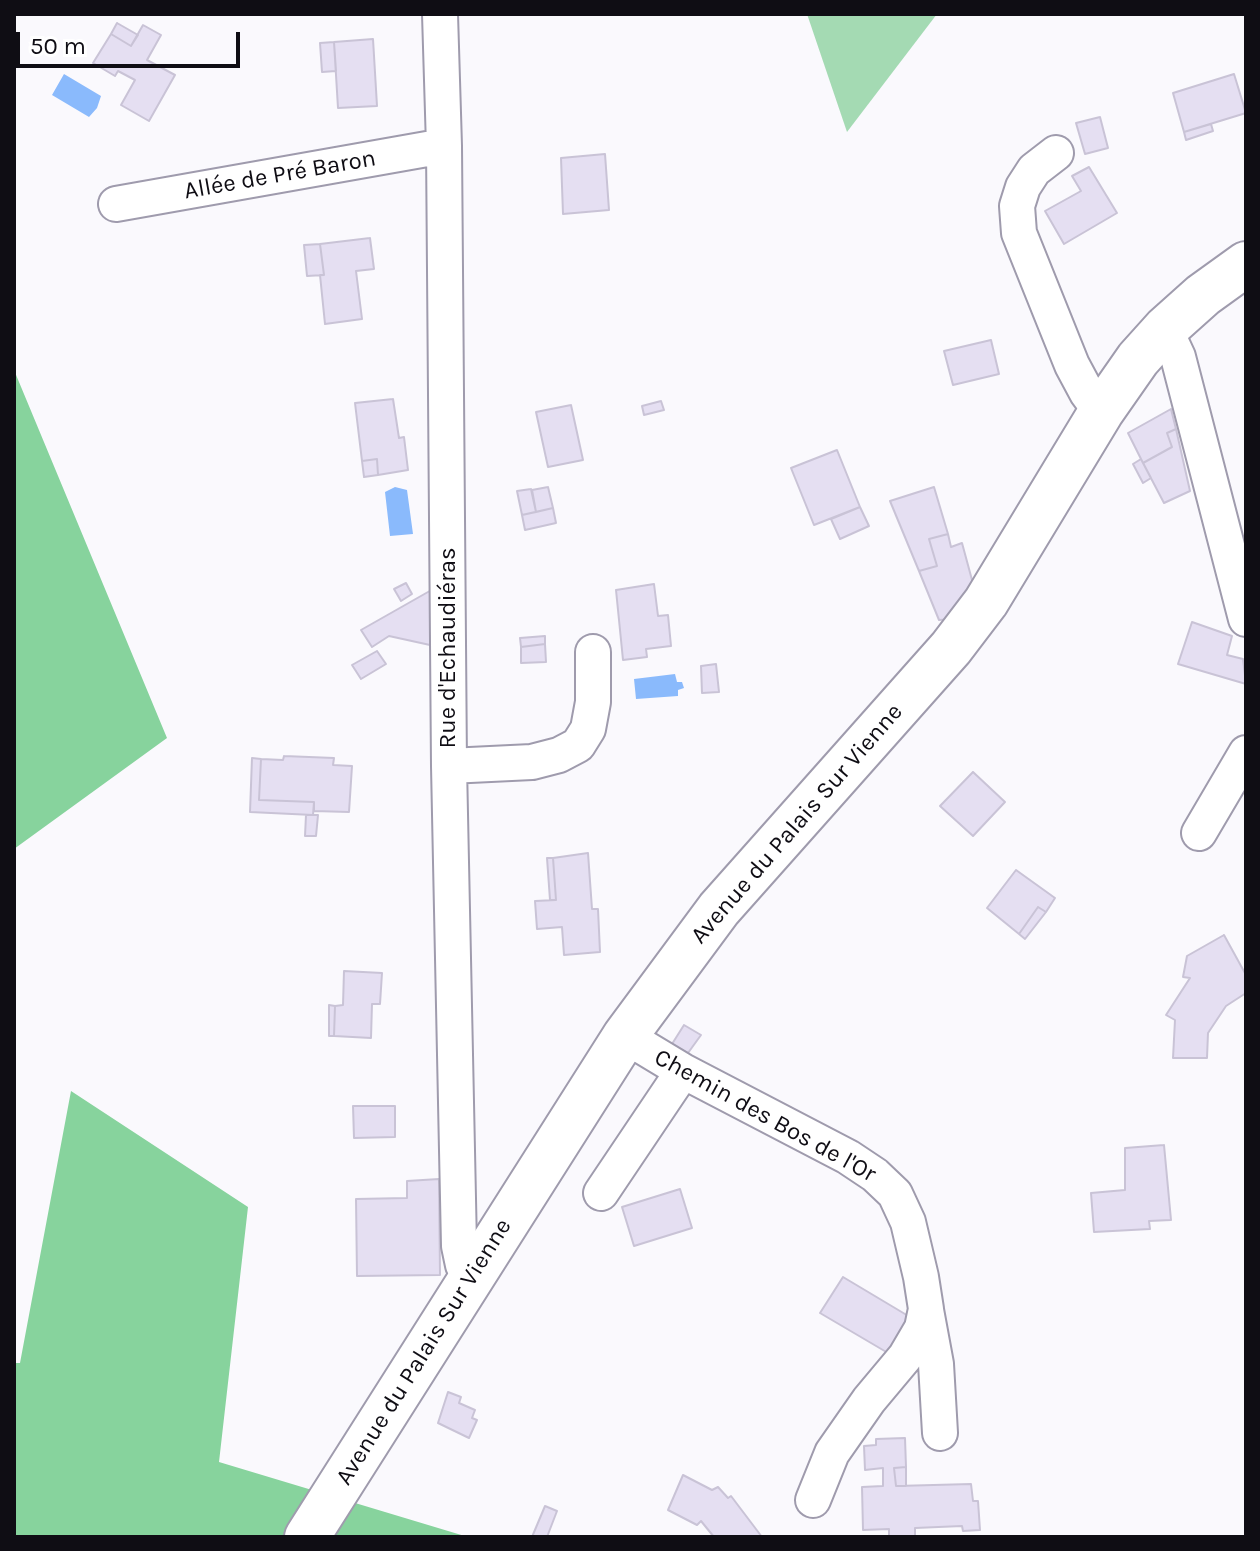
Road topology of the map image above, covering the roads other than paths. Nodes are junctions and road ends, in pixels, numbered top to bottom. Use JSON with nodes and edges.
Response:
{"nodes":[{"id":1,"x":440,"y":14,"type":"edge"},
{"id":2,"x":444,"y":146,"type":"junction"},
{"id":3,"x":1056,"y":153,"type":"dead end"},
{"id":4,"x":116,"y":204,"type":"dead end"},
{"id":5,"x":1246,"y":264,"type":"edge"},
{"id":6,"x":1165,"y":329,"type":"junction"},
{"id":7,"x":1101,"y":412,"type":"junction"},
{"id":8,"x":1246,"y":619,"type":"edge"},
{"id":9,"x":593,"y":652,"type":"dead end"},
{"id":10,"x":1246,"y":753,"type":"edge"},
{"id":11,"x":449,"y":766,"type":"junction"},
{"id":12,"x":1199,"y":833,"type":"dead end"},
{"id":13,"x":625,"y":1036,"type":"junction"},
{"id":14,"x":683,"y":1071,"type":"junction"},
{"id":15,"x":601,"y":1193,"type":"dead end"},
{"id":16,"x":475,"y":1275,"type":"junction"},
{"id":17,"x":926,"y":1309,"type":"junction"},
{"id":18,"x":940,"y":1433,"type":"dead end"},
{"id":19,"x":813,"y":1500,"type":"dead end"},
{"id":20,"x":307,"y":1537,"type":"edge"}],
"edges":[{"from":1,"to":2,"type":"street","name":"Rue d'Echaudiéras"},
{"from":2,"to":4,"type":"street","name":"Allée de Pré Baron"},
{"from":2,"to":11,"type":"street","name":"Rue d'Echaudiéras"},
{"from":3,"to":7,"type":"street"},
{"from":5,"to":6,"type":"main road","name":"Avenue du Palais Sur Vienne"},
{"from":6,"to":7,"type":"main road","name":"Avenue du Palais Sur Vienne"},
{"from":6,"to":8,"type":"street"},
{"from":7,"to":13,"type":"main road","name":"Avenue du Palais Sur Vienne"},
{"from":9,"to":11,"type":"street"},
{"from":10,"to":12,"type":"street"},
{"from":11,"to":16,"type":"street","name":"Rue d'Echaudiéras"},
{"from":13,"to":14,"type":"street","name":"Chemin des Bos de l'Or"},
{"from":13,"to":16,"type":"main road","name":"Avenue du Palais Sur Vienne"},
{"from":14,"to":15,"type":"street"},
{"from":14,"to":17,"type":"street","name":"Chemin des Bos de l'Or"},
{"from":16,"to":20,"type":"main road","name":"Avenue du Palais Sur Vienne"},
{"from":17,"to":18,"type":"street","name":"Chemin des Bos de l'Or"},
{"from":17,"to":19,"type":"street"}]}
